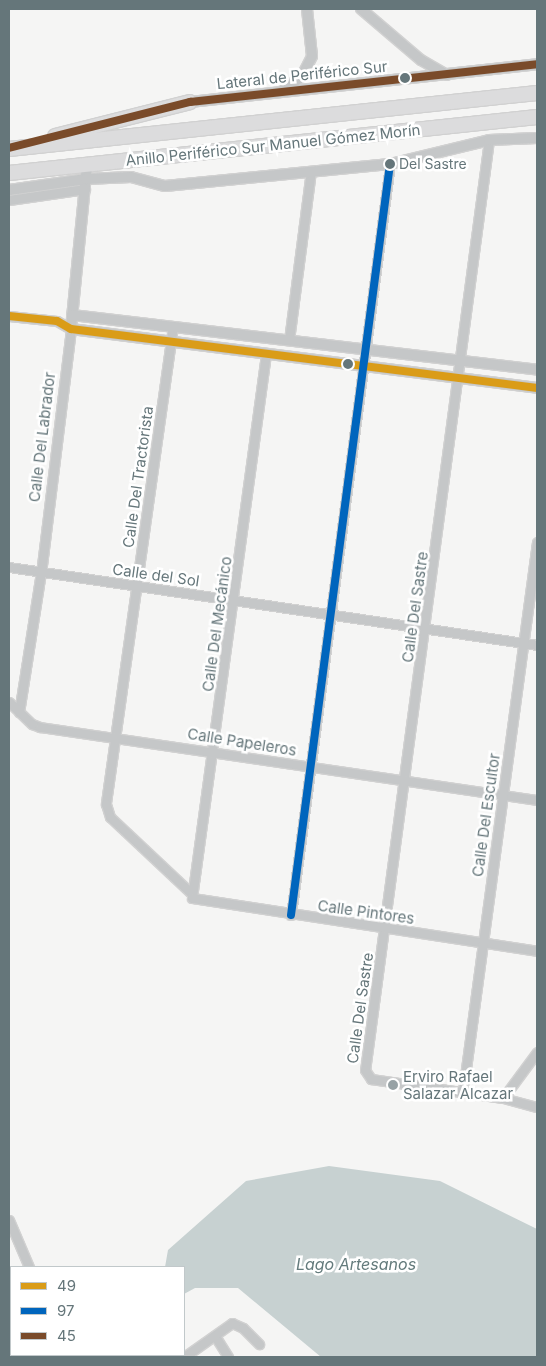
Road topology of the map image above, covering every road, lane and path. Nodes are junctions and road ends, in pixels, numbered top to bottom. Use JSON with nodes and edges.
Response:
{"nodes":[{"id":1,"x":307,"y":9,"type":"edge"},
{"id":2,"x":361,"y":9,"type":"edge"},
{"id":3,"x":537,"y":64,"type":"edge"},
{"id":4,"x":447,"y":75,"type":"junction"},
{"id":5,"x":278,"y":92,"type":"junction"},
{"id":6,"x":537,"y":93,"type":"edge"},
{"id":7,"x":190,"y":102,"type":"joint"},
{"id":8,"x":537,"y":117,"type":"edge"},
{"id":9,"x":537,"y":138,"type":"edge"},
{"id":10,"x":489,"y":140,"type":"junction"},
{"id":11,"x":9,"y":148,"type":"edge"},
{"id":12,"x":390,"y":164,"type":"junction"},
{"id":13,"x":311,"y":171,"type":"junction"},
{"id":14,"x":9,"y":173,"type":"edge"},
{"id":15,"x":86,"y":178,"type":"junction"},
{"id":16,"x":9,"y":190,"type":"edge"},
{"id":17,"x":9,"y":200,"type":"edge"},
{"id":18,"x":72,"y":315,"type":"junction"},
{"id":19,"x":9,"y":316,"type":"edge"},
{"id":20,"x":57,"y":321,"type":"junction"},
{"id":21,"x":172,"y":326,"type":"junction"},
{"id":22,"x":71,"y":329,"type":"junction"},
{"id":23,"x":290,"y":340,"type":"junction"},
{"id":24,"x":170,"y":342,"type":"junction"},
{"id":25,"x":366,"y":349,"type":"junction"},
{"id":26,"x":266,"y":354,"type":"junction"},
{"id":27,"x":461,"y":361,"type":"junction"},
{"id":28,"x":364,"y":366,"type":"junction"},
{"id":29,"x":537,"y":370,"type":"edge"},
{"id":30,"x":459,"y":378,"type":"junction"},
{"id":31,"x":537,"y":388,"type":"edge"},
{"id":32,"x":537,"y":542,"type":"edge"},
{"id":33,"x":9,"y":567,"type":"edge"},
{"id":34,"x":41,"y":572,"type":"junction"},
{"id":35,"x":136,"y":586,"type":"junction"},
{"id":36,"x":236,"y":600,"type":"junction"},
{"id":37,"x":331,"y":615,"type":"junction"},
{"id":38,"x":426,"y":629,"type":"junction"},
{"id":39,"x":524,"y":643,"type":"junction"},
{"id":40,"x":537,"y":645,"type":"edge"},
{"id":41,"x":9,"y":702,"type":"edge"},
{"id":42,"x":19,"y":712,"type":"junction"},
{"id":43,"x":115,"y":737,"type":"junction"},
{"id":44,"x":213,"y":752,"type":"junction"},
{"id":45,"x":311,"y":766,"type":"junction"},
{"id":46,"x":406,"y":780,"type":"junction"},
{"id":47,"x":503,"y":795,"type":"junction"},
{"id":48,"x":537,"y":800,"type":"edge"},
{"id":49,"x":192,"y":896,"type":"junction"},
{"id":50,"x":291,"y":915,"type":"junction"},
{"id":51,"x":386,"y":929,"type":"junction"},
{"id":52,"x":483,"y":943,"type":"junction"},
{"id":53,"x":537,"y":952,"type":"edge"},
{"id":54,"x":537,"y":1052,"type":"edge"},
{"id":55,"x":463,"y":1091,"type":"junction"},
{"id":56,"x":503,"y":1098,"type":"junction"},
{"id":57,"x":537,"y":1107,"type":"edge"},
{"id":58,"x":9,"y":1220,"type":"edge"},
{"id":59,"x":29,"y":1266,"type":"edge"},
{"id":60,"x":9,"y":1298,"type":"edge"},
{"id":61,"x":10,"y":1304,"type":"edge"},
{"id":62,"x":214,"y":1336,"type":"junction"},
{"id":63,"x":259,"y":1344,"type":"dead end"},
{"id":64,"x":184,"y":1357,"type":"edge"},
{"id":65,"x":228,"y":1357,"type":"edge"}],
"edges":[{"from":1,"to":5,"type":"street"},
{"from":2,"to":4,"type":"street"},
{"from":3,"to":4,"type":"street","name":"Lateral de Periférico Sur"},
{"from":4,"to":5,"type":"street","name":"Lateral de Periférico Sur"},
{"from":5,"to":7,"type":"street","name":"Lateral de Periférico Sur"},
{"from":6,"to":11,"type":"highway","name":"Anillo Periférico Sur Manuel Gómez Morín"},
{"from":7,"to":11,"type":"highway"},
{"from":8,"to":15,"type":"highway","name":"Anillo Periférico Sur Manuel Gómez Morín"},
{"from":9,"to":10,"type":"street"},
{"from":10,"to":12,"type":"street"},
{"from":10,"to":27,"type":"street","name":"Calle Del Sastre"},
{"from":12,"to":13,"type":"street"},
{"from":12,"to":25,"type":"street"},
{"from":13,"to":15,"type":"street"},
{"from":13,"to":23,"type":"street"},
{"from":14,"to":15,"type":"highway","name":"Anillo Periférico Sur Manuel Gómez Morín"},
{"from":15,"to":16,"type":"street"},
{"from":15,"to":17,"type":"street"},
{"from":15,"to":18,"type":"street","name":"Calle Del Labrador"},
{"from":18,"to":20,"type":"street"},
{"from":18,"to":21,"type":"street"},
{"from":18,"to":22,"type":"street","name":"Calle Del Labrador"},
{"from":19,"to":20,"type":"street"},
{"from":20,"to":22,"type":"street"},
{"from":21,"to":23,"type":"street"},
{"from":21,"to":24,"type":"street","name":"Calle Del Tractorista"},
{"from":22,"to":24,"type":"street"},
{"from":22,"to":34,"type":"street","name":"Calle Del Labrador"},
{"from":23,"to":25,"type":"street"},
{"from":24,"to":26,"type":"street"},
{"from":24,"to":35,"type":"street","name":"Calle Del Tractorista"},
{"from":25,"to":27,"type":"street"},
{"from":25,"to":28,"type":"street"},
{"from":26,"to":28,"type":"street"},
{"from":26,"to":36,"type":"street","name":"Calle Del Mecánico"},
{"from":27,"to":29,"type":"street"},
{"from":27,"to":30,"type":"street","name":"Calle Del Sastre"},
{"from":28,"to":30,"type":"street"},
{"from":28,"to":37,"type":"street"},
{"from":30,"to":31,"type":"street"},
{"from":30,"to":38,"type":"street","name":"Calle Del Sastre"},
{"from":32,"to":39,"type":"street","name":"Calle Del Escultor"},
{"from":33,"to":34,"type":"street","name":"Calle del Sol"},
{"from":34,"to":35,"type":"street","name":"Calle del Sol"},
{"from":34,"to":42,"type":"street","name":"Calle Del Labrador"},
{"from":35,"to":36,"type":"street","name":"Calle del Sol"},
{"from":35,"to":43,"type":"street","name":"Calle Del Tractorista"},
{"from":36,"to":37,"type":"street","name":"Calle del Sol"},
{"from":36,"to":44,"type":"street","name":"Calle Del Mecánico"},
{"from":37,"to":38,"type":"street","name":"Calle del Sol"},
{"from":37,"to":45,"type":"street"},
{"from":38,"to":39,"type":"street","name":"Calle del Sol"},
{"from":38,"to":46,"type":"street","name":"Calle Del Sastre"},
{"from":39,"to":40,"type":"street","name":"Calle del Sol"},
{"from":39,"to":47,"type":"street","name":"Calle Del Escultor"},
{"from":41,"to":42,"type":"street"},
{"from":42,"to":43,"type":"street","name":"Calle Papeleros"},
{"from":43,"to":44,"type":"street","name":"Calle Papeleros"},
{"from":43,"to":49,"type":"street","name":"Calle Del Tractorista"},
{"from":44,"to":45,"type":"street","name":"Calle Papeleros"},
{"from":44,"to":49,"type":"street","name":"Calle Del Mecánico"},
{"from":45,"to":46,"type":"street","name":"Calle Papeleros"},
{"from":45,"to":50,"type":"street"},
{"from":46,"to":47,"type":"street","name":"Calle Papeleros"},
{"from":46,"to":51,"type":"street","name":"Calle Del Sastre"},
{"from":47,"to":48,"type":"street","name":"Calle Papeleros"},
{"from":47,"to":52,"type":"street","name":"Calle Del Escultor"},
{"from":49,"to":50,"type":"street","name":"Calle Pintores"},
{"from":50,"to":51,"type":"street","name":"Calle Pintores"},
{"from":51,"to":52,"type":"street","name":"Calle Pintores"},
{"from":51,"to":55,"type":"street","name":"Calle Del Sastre"},
{"from":52,"to":53,"type":"street","name":"Calle Pintores"},
{"from":52,"to":55,"type":"street","name":"Calle Del Escultor"},
{"from":54,"to":56,"type":"street"},
{"from":55,"to":56,"type":"street"},
{"from":56,"to":57,"type":"street"},
{"from":58,"to":59,"type":"street"},
{"from":60,"to":61,"type":"street"},
{"from":62,"to":63,"type":"street"},
{"from":62,"to":64,"type":"street"},
{"from":62,"to":65,"type":"street"}]}
